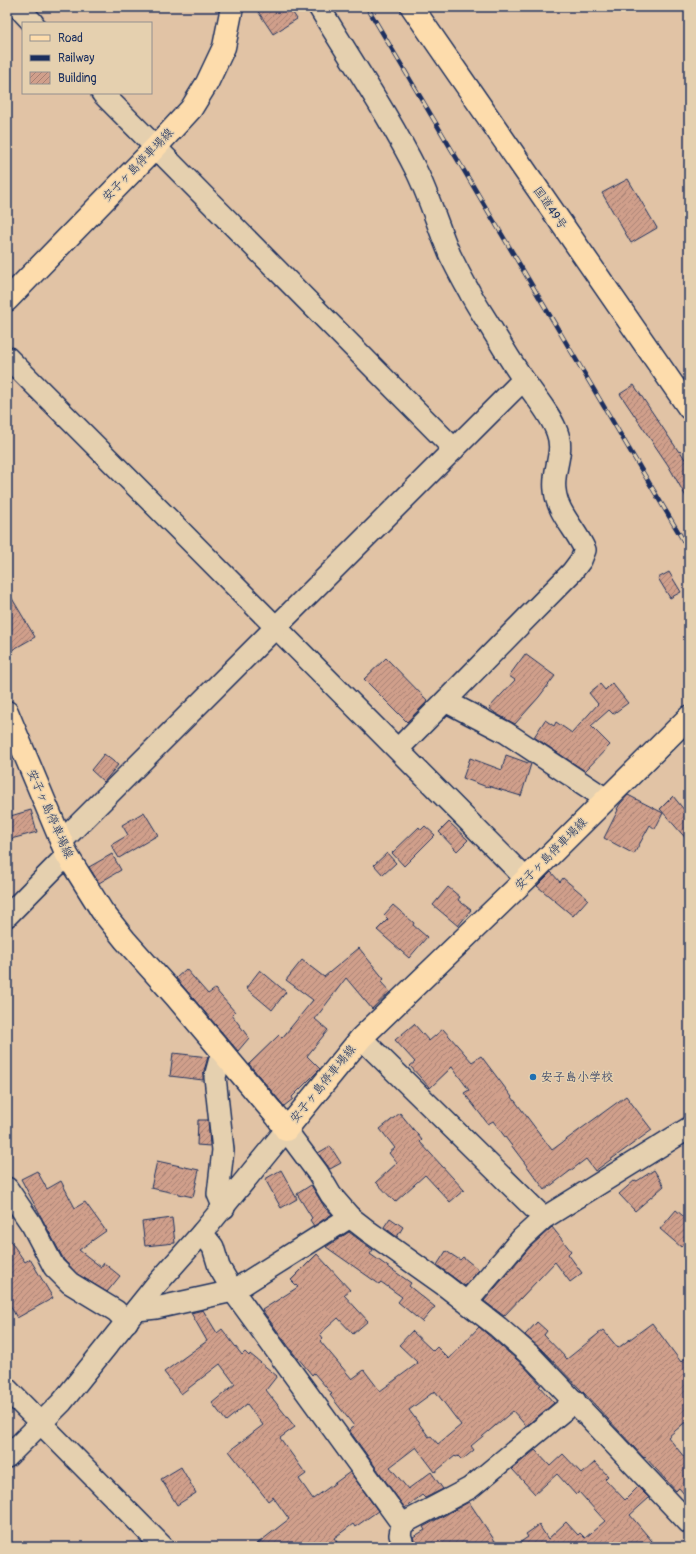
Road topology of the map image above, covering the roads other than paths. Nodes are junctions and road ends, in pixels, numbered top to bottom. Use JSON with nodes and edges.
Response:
{"nodes":[{"id":1,"x":18,"y":7,"type":"edge"},
{"id":2,"x":232,"y":7,"type":"edge"},
{"id":3,"x":319,"y":7,"type":"edge"},
{"id":4,"x":412,"y":7,"type":"edge"},
{"id":5,"x":32,"y":22,"type":"edge"},
{"id":6,"x":103,"y":94,"type":"edge"},
{"id":7,"x":155,"y":148,"type":"junction"},
{"id":8,"x":7,"y":300,"type":"edge"},
{"id":9,"x":7,"y":357,"type":"edge"},
{"id":10,"x":523,"y":380,"type":"junction"},
{"id":11,"x":689,"y":408,"type":"edge"},
{"id":12,"x":454,"y":449,"type":"junction"},
{"id":13,"x":275,"y":628,"type":"junction"},
{"id":14,"x":447,"y":700,"type":"junction"},
{"id":15,"x":7,"y":712,"type":"edge"},
{"id":16,"x":689,"y":717,"type":"edge"},
{"id":17,"x":398,"y":750,"type":"junction"},
{"id":18,"x":606,"y":799,"type":"junction"},
{"id":19,"x":64,"y":849,"type":"junction"},
{"id":20,"x":526,"y":879,"type":"junction"},
{"id":21,"x":9,"y":908,"type":"edge"},
{"id":22,"x":362,"y":1038,"type":"junction"},
{"id":23,"x":222,"y":1051,"type":"junction"},
{"id":24,"x":689,"y":1128,"type":"edge"},
{"id":25,"x":286,"y":1130,"type":"junction"},
{"id":26,"x":7,"y":1188,"type":"edge"},
{"id":27,"x":224,"y":1208,"type":"junction"},
{"id":28,"x":350,"y":1217,"type":"junction"},
{"id":29,"x":544,"y":1218,"type":"junction"},
{"id":30,"x":202,"y":1233,"type":"junction"},
{"id":31,"x":233,"y":1291,"type":"junction"},
{"id":32,"x":467,"y":1302,"type":"junction"},
{"id":33,"x":132,"y":1316,"type":"junction"},
{"id":34,"x":7,"y":1389,"type":"edge"},
{"id":35,"x":575,"y":1401,"type":"junction"},
{"id":36,"x":41,"y":1423,"type":"junction"},
{"id":37,"x":7,"y":1457,"type":"edge"},
{"id":38,"x":689,"y":1523,"type":"edge"},
{"id":39,"x":402,"y":1524,"type":"junction"},
{"id":40,"x":163,"y":1547,"type":"edge"},
{"id":41,"x":404,"y":1547,"type":"edge"}],
"edges":[{"from":1,"to":5,"type":"street"},
{"from":2,"to":7,"type":"main road","name":"安子ヶ島停車場線"},
{"from":3,"to":10,"type":"street"},
{"from":4,"to":11,"type":"main road","name":"国道49号"},
{"from":6,"to":7,"type":"street"},
{"from":7,"to":8,"type":"main road","name":"安子ヶ島停車場線"},
{"from":7,"to":12,"type":"street"},
{"from":9,"to":13,"type":"street"},
{"from":10,"to":12,"type":"street"},
{"from":10,"to":14,"type":"street"},
{"from":12,"to":13,"type":"street"},
{"from":13,"to":17,"type":"street"},
{"from":13,"to":19,"type":"street"},
{"from":14,"to":17,"type":"street"},
{"from":14,"to":18,"type":"street"},
{"from":15,"to":19,"type":"main road","name":"安子ヶ島停車場線"},
{"from":16,"to":18,"type":"main road","name":"安子ヶ島停車場線"},
{"from":17,"to":20,"type":"street"},
{"from":18,"to":20,"type":"main road","name":"安子ヶ島停車場線"},
{"from":19,"to":21,"type":"street"},
{"from":19,"to":23,"type":"main road","name":"安子ヶ島停車場線"},
{"from":20,"to":22,"type":"main road","name":"安子ヶ島停車場線"},
{"from":22,"to":25,"type":"main road","name":"安子ヶ島停車場線"},
{"from":22,"to":29,"type":"street"},
{"from":23,"to":25,"type":"main road","name":"安子ヶ島停車場線"},
{"from":23,"to":27,"type":"street"},
{"from":24,"to":29,"type":"street"},
{"from":25,"to":27,"type":"street"},
{"from":25,"to":28,"type":"street"},
{"from":26,"to":33,"type":"street"},
{"from":27,"to":30,"type":"street"},
{"from":28,"to":31,"type":"street"},
{"from":28,"to":32,"type":"street"},
{"from":29,"to":32,"type":"street"},
{"from":30,"to":31,"type":"street"},
{"from":30,"to":33,"type":"street"},
{"from":31,"to":33,"type":"street"},
{"from":31,"to":39,"type":"street"},
{"from":32,"to":35,"type":"street"},
{"from":33,"to":36,"type":"street"},
{"from":34,"to":36,"type":"street"},
{"from":35,"to":38,"type":"street"},
{"from":35,"to":39,"type":"street"},
{"from":36,"to":37,"type":"street"},
{"from":36,"to":40,"type":"street"},
{"from":39,"to":41,"type":"street"}]}
